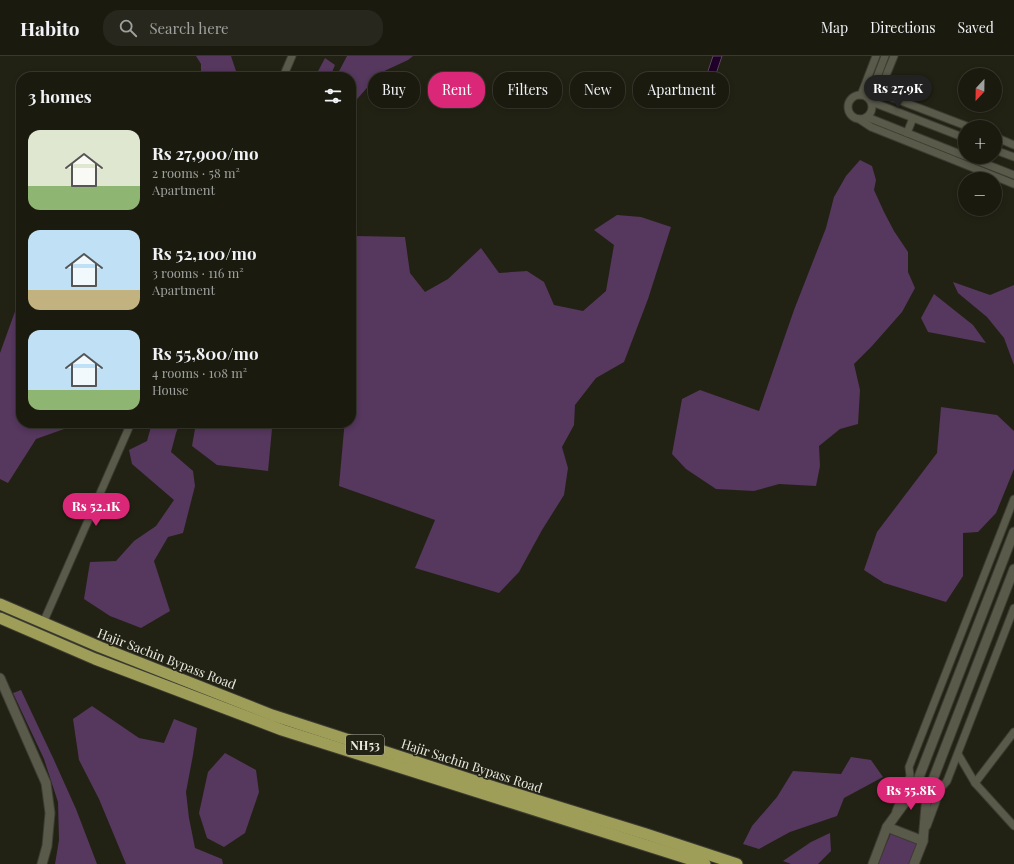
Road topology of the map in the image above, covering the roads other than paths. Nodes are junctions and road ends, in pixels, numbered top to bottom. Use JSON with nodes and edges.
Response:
{"nodes":[{"id":1,"x":292,"y":56,"type":"edge"},
{"id":2,"x":876,"y":56,"type":"edge"},
{"id":3,"x":885,"y":56,"type":"edge"},
{"id":4,"x":894,"y":56,"type":"edge"},
{"id":5,"x":285,"y":72,"type":"edge"},
{"id":6,"x":862,"y":95,"type":"junction"},
{"id":7,"x":870,"y":100,"type":"junction"},
{"id":8,"x":867,"y":117,"type":"junction"},
{"id":9,"x":913,"y":118,"type":"junction"},
{"id":10,"x":859,"y":119,"type":"junction"},
{"id":11,"x":958,"y":123,"type":"edge"},
{"id":12,"x":907,"y":132,"type":"junction"},
{"id":13,"x":958,"y":135,"type":"edge"},
{"id":14,"x":1002,"y":140,"type":"edge"},
{"id":15,"x":1014,"y":144,"type":"edge"},
{"id":16,"x":958,"y":153,"type":"edge"},
{"id":17,"x":1002,"y":153,"type":"edge"},
{"id":18,"x":1014,"y":157,"type":"edge"},
{"id":19,"x":986,"y":164,"type":"edge"},
{"id":20,"x":1014,"y":175,"type":"edge"},
{"id":21,"x":1014,"y":184,"type":"edge"},
{"id":22,"x":129,"y":428,"type":"edge"},
{"id":23,"x":1014,"y":499,"type":"edge"},
{"id":24,"x":1014,"y":532,"type":"edge"},
{"id":25,"x":1014,"y":569,"type":"edge"},
{"id":26,"x":0,"y":604,"type":"edge"},
{"id":27,"x":1014,"y":608,"type":"edge"},
{"id":28,"x":0,"y":618,"type":"edge"},
{"id":29,"x":43,"y":623,"type":"junction"},
{"id":30,"x":0,"y":678,"type":"edge"},
{"id":31,"x":1014,"y":732,"type":"edge"},
{"id":32,"x":958,"y":754,"type":"junction"},
{"id":33,"x":975,"y":783,"type":"junction"},
{"id":34,"x":890,"y":824,"type":"junction"},
{"id":35,"x":1014,"y":826,"type":"edge"},
{"id":36,"x":923,"y":837,"type":"junction"},
{"id":37,"x":42,"y":864,"type":"edge"},
{"id":38,"x":705,"y":864,"type":"edge"},
{"id":39,"x":738,"y":864,"type":"edge"},
{"id":40,"x":873,"y":864,"type":"edge"},
{"id":41,"x":914,"y":864,"type":"edge"}],
"edges":[{"from":1,"to":5,"type":"street"},
{"from":2,"to":6,"type":"street"},
{"from":3,"to":7,"type":"street"},
{"from":4,"to":11,"type":"street"},
{"from":6,"to":7,"type":"street"},
{"from":6,"to":10,"type":"street"},
{"from":7,"to":8,"type":"street"},
{"from":7,"to":9,"type":"street"},
{"from":8,"to":10,"type":"street"},
{"from":8,"to":12,"type":"street"},
{"from":9,"to":12,"type":"street"},
{"from":9,"to":13,"type":"street"},
{"from":10,"to":21,"type":"street"},
{"from":12,"to":16,"type":"street"},
{"from":14,"to":15,"type":"street"},
{"from":17,"to":18,"type":"street"},
{"from":19,"to":20,"type":"street"},
{"from":22,"to":29,"type":"street"},
{"from":23,"to":34,"type":"street"},
{"from":24,"to":34,"type":"street"},
{"from":25,"to":36,"type":"street"},
{"from":26,"to":29,"type":"highway","name":"Hajir Sachin Bypass Road","number":"NH53"},
{"from":27,"to":32,"type":"street"},
{"from":28,"to":38,"type":"highway","number":"NH53"},
{"from":29,"to":39,"type":"highway","name":"Hajir Sachin Bypass Road","number":"NH53"},
{"from":30,"to":37,"type":"street"},
{"from":31,"to":33,"type":"street"},
{"from":32,"to":33,"type":"street"},
{"from":32,"to":36,"type":"street"},
{"from":33,"to":35,"type":"street"},
{"from":34,"to":36,"type":"street"},
{"from":34,"to":40,"type":"street"},
{"from":36,"to":41,"type":"street"}]}
